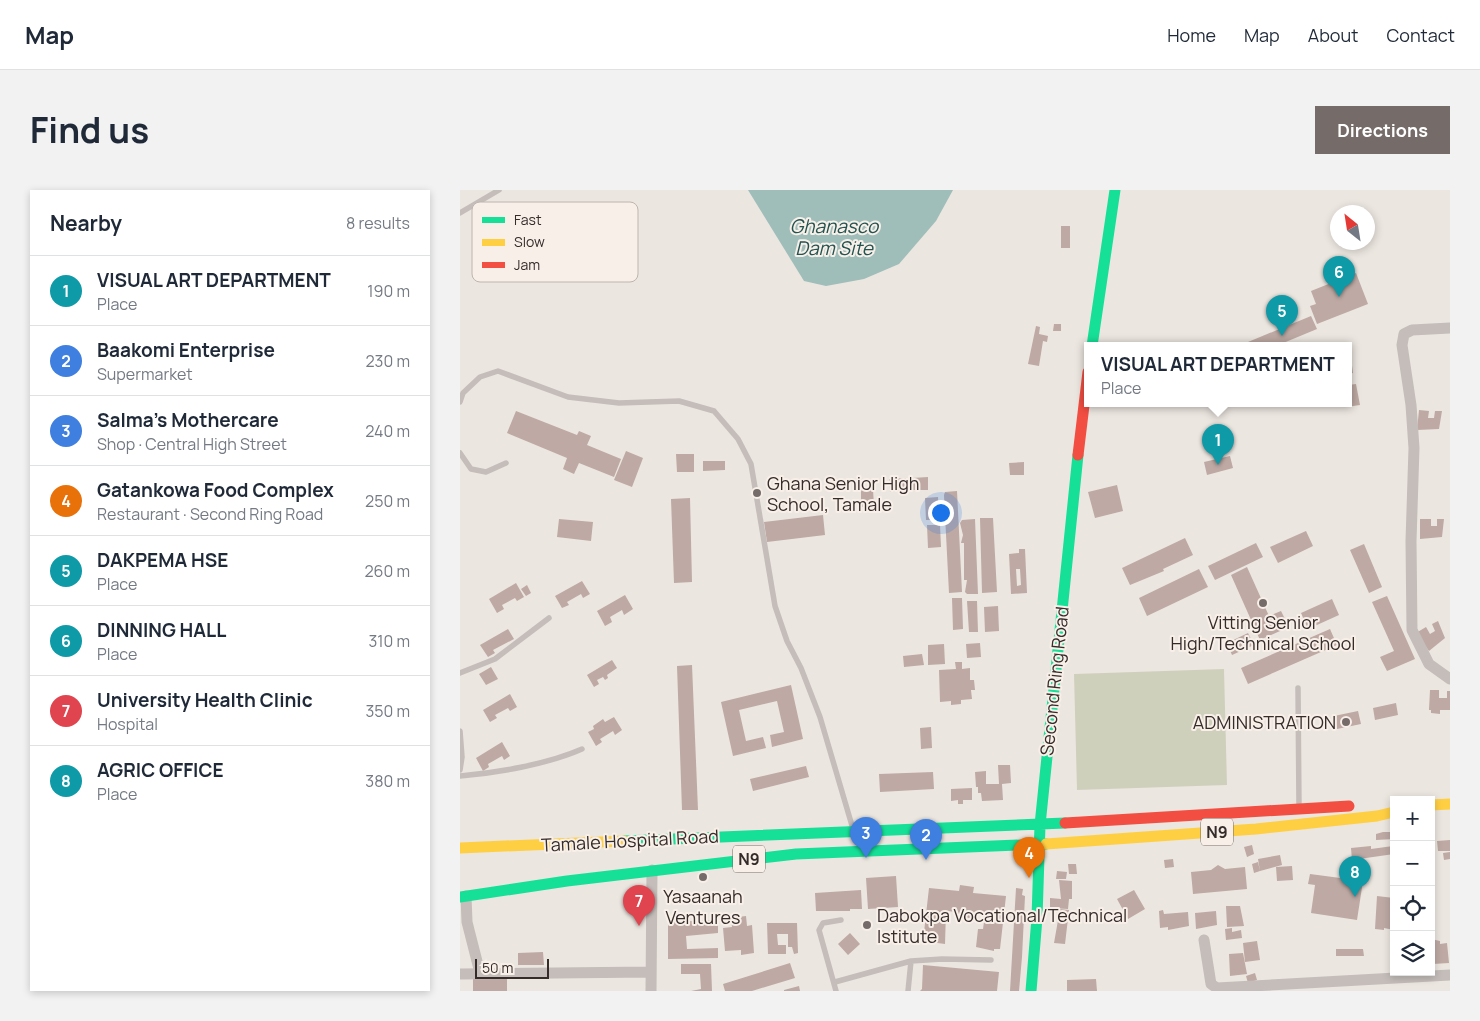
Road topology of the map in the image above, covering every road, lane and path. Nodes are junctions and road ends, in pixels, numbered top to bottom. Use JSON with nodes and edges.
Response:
{"nodes":[{"id":1,"x":499,"y":190,"type":"edge"},
{"id":2,"x":1115,"y":190,"type":"edge"},
{"id":3,"x":479,"y":202,"type":"edge"},
{"id":4,"x":472,"y":206,"type":"edge"},
{"id":5,"x":460,"y":213,"type":"edge"},
{"id":6,"x":1450,"y":328,"type":"edge"},
{"id":7,"x":1093,"y":342,"type":"edge"},
{"id":8,"x":460,"y":402,"type":"edge"},
{"id":9,"x":1084,"y":404,"type":"edge"},
{"id":10,"x":460,"y":453,"type":"edge"},
{"id":11,"x":506,"y":463,"type":"dead end"},
{"id":12,"x":549,"y":618,"type":"dead end"},
{"id":13,"x":460,"y":673,"type":"edge"},
{"id":14,"x":1450,"y":679,"type":"edge"},
{"id":15,"x":1298,"y":688,"type":"dead end"},
{"id":16,"x":460,"y":731,"type":"edge"},
{"id":17,"x":582,"y":749,"type":"dead end"},
{"id":18,"x":460,"y":770,"type":"edge"},
{"id":19,"x":460,"y":776,"type":"edge"},
{"id":20,"x":1378,"y":804,"type":"dead end"},
{"id":21,"x":1390,"y":804,"type":"edge"},
{"id":22,"x":1450,"y":804,"type":"edge"},
{"id":23,"x":1362,"y":805,"type":"dead end"},
{"id":24,"x":1435,"y":805,"type":"edge"},
{"id":25,"x":1300,"y":808,"type":"junction"},
{"id":26,"x":1390,"y":813,"type":"edge"},
{"id":27,"x":1040,"y":825,"type":"junction"},
{"id":28,"x":853,"y":831,"type":"junction"},
{"id":29,"x":1039,"y":843,"type":"junction"},
{"id":30,"x":460,"y":848,"type":"edge"},
{"id":31,"x":652,"y":870,"type":"junction"},
{"id":32,"x":463,"y":896,"type":"edge"},
{"id":33,"x":841,"y":920,"type":"dead end"},
{"id":34,"x":1204,"y":940,"type":"dead end"},
{"id":35,"x":991,"y":960,"type":"dead end"},
{"id":36,"x":911,"y":961,"type":"junction"},
{"id":37,"x":650,"y":972,"type":"junction"},
{"id":38,"x":480,"y":973,"type":"junction"},
{"id":39,"x":460,"y":974,"type":"edge"},
{"id":40,"x":1450,"y":975,"type":"edge"},
{"id":41,"x":834,"y":982,"type":"junction"},
{"id":42,"x":651,"y":991,"type":"edge"},
{"id":43,"x":836,"y":991,"type":"edge"},
{"id":44,"x":908,"y":991,"type":"edge"},
{"id":45,"x":1031,"y":991,"type":"edge"}],
"edges":[{"from":1,"to":3,"type":"lane"},
{"from":2,"to":7,"type":"main road"},
{"from":4,"to":5,"type":"lane"},
{"from":6,"to":14,"type":"street"},
{"from":8,"to":28,"type":"lane"},
{"from":9,"to":27,"type":"main road","name":"Second Ring Road"},
{"from":10,"to":11,"type":"lane"},
{"from":12,"to":13,"type":"lane"},
{"from":15,"to":25,"type":"lane"},
{"from":16,"to":18,"type":"lane"},
{"from":17,"to":19,"type":"lane"},
{"from":20,"to":21,"type":"main road"},
{"from":22,"to":24,"type":"main road"},
{"from":23,"to":25,"type":"main road","number":"N9"},
{"from":25,"to":27,"type":"main road","number":"N9"},
{"from":26,"to":29,"type":"main road","number":"N9"},
{"from":27,"to":28,"type":"main road","name":"Tamale Hospital Road","number":"N9"},
{"from":27,"to":29,"type":"main road","name":"Second Ring Road"},
{"from":28,"to":30,"type":"main road","name":"Tamale Hospital Road","number":"N9"},
{"from":29,"to":31,"type":"main road","number":"N9"},
{"from":29,"to":45,"type":"main road","name":"Second Ring Road"},
{"from":31,"to":32,"type":"main road","number":"N9"},
{"from":31,"to":37,"type":"street"},
{"from":32,"to":38,"type":"street"},
{"from":33,"to":41,"type":"lane"},
{"from":34,"to":40,"type":"street"},
{"from":35,"to":36,"type":"lane"},
{"from":36,"to":41,"type":"lane"},
{"from":36,"to":44,"type":"lane"},
{"from":37,"to":38,"type":"street"},
{"from":37,"to":42,"type":"street"},
{"from":38,"to":39,"type":"street"},
{"from":41,"to":43,"type":"lane"}]}
